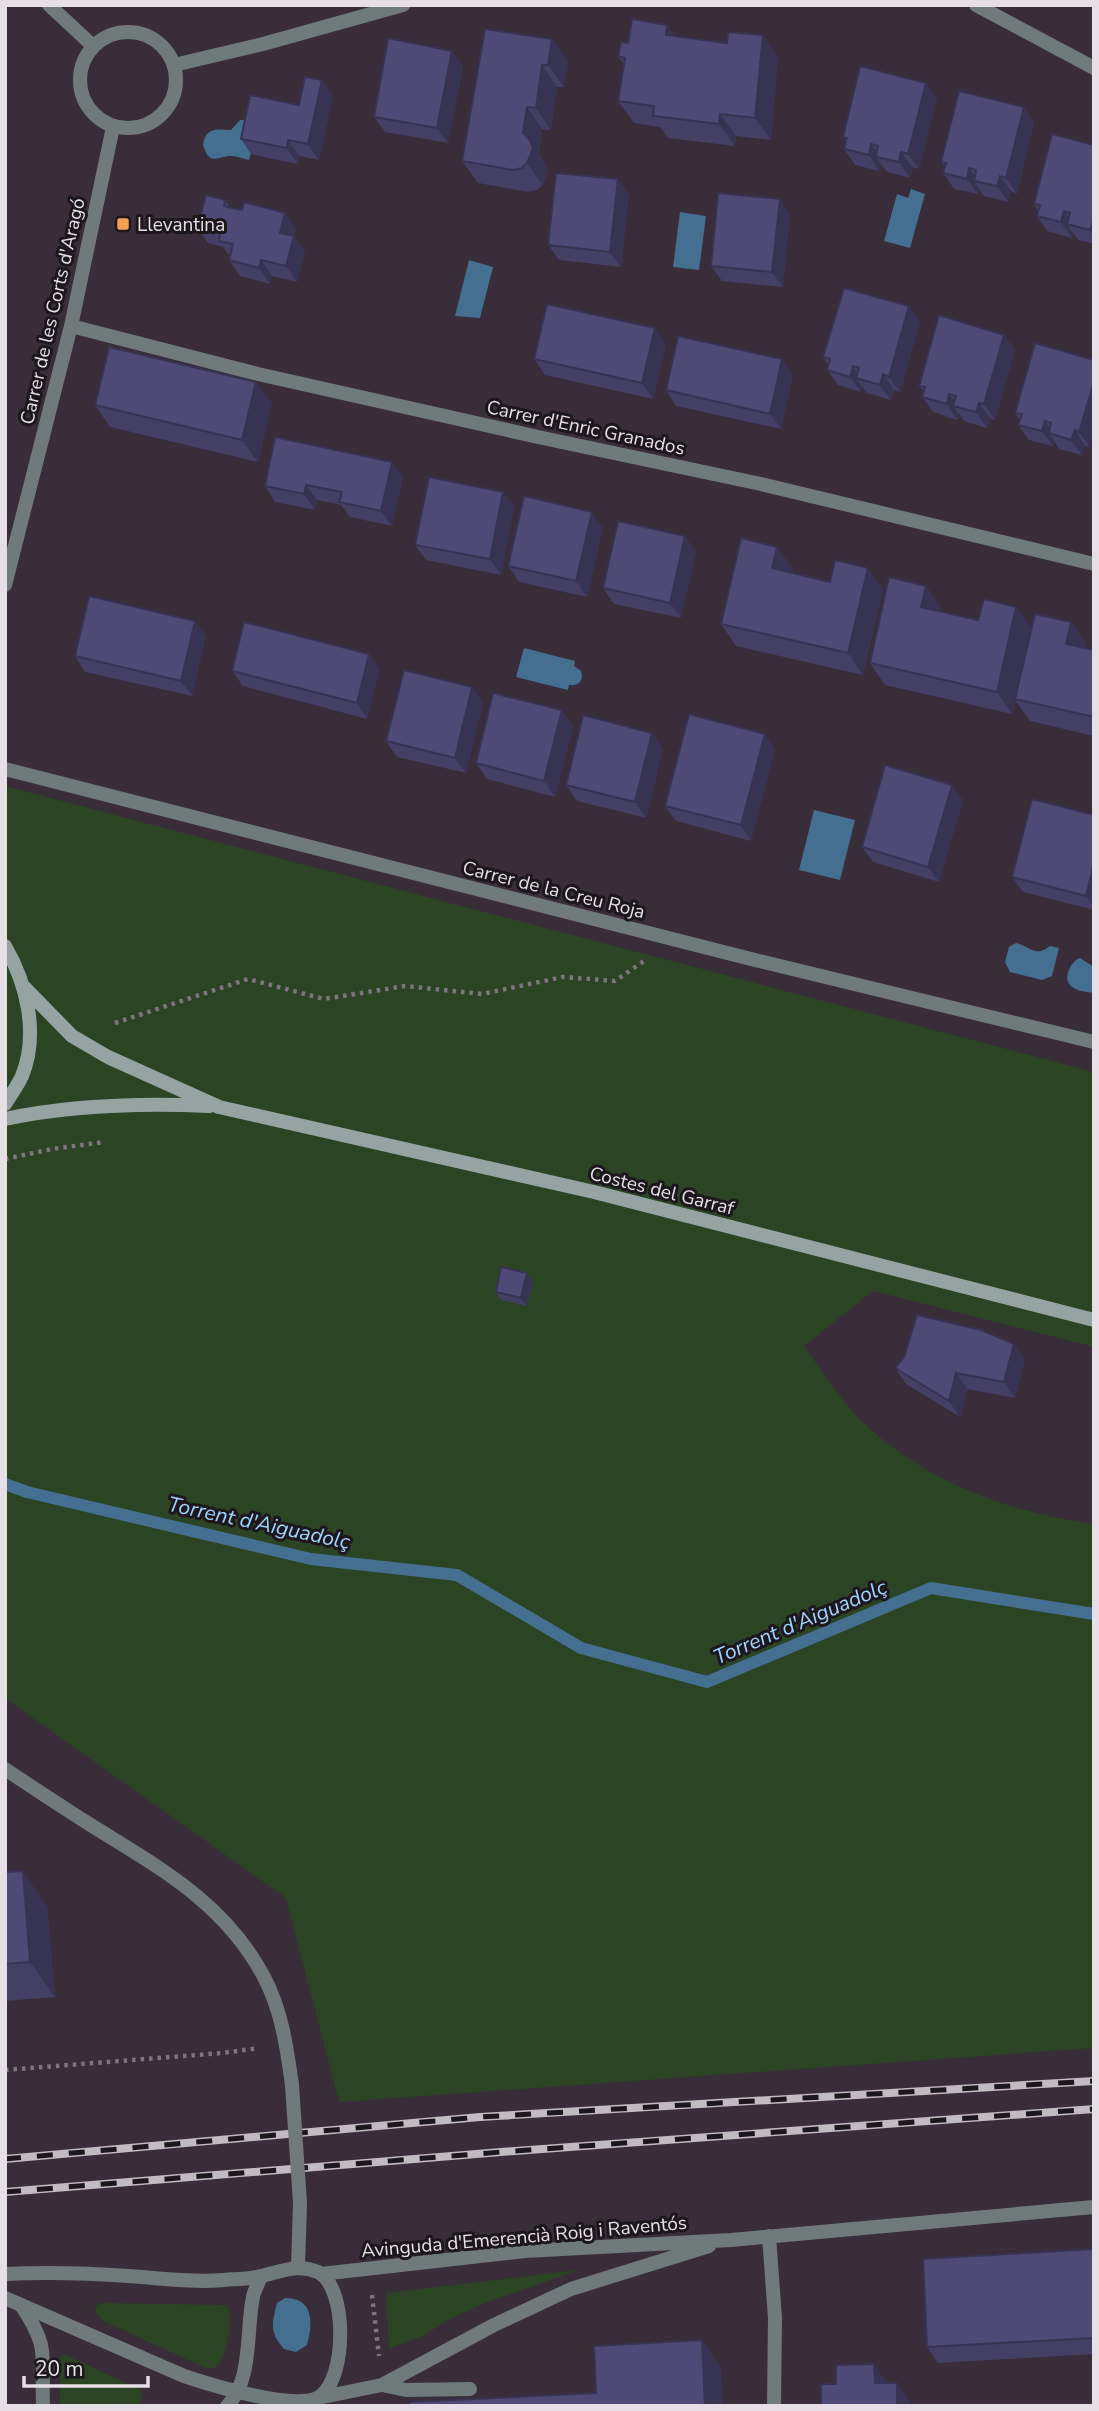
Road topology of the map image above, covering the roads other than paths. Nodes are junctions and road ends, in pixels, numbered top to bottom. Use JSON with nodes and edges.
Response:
{"nodes":[{"id":1,"x":49,"y":5,"type":"edge"},
{"id":2,"x":403,"y":5,"type":"edge"},
{"id":3,"x":976,"y":5,"type":"edge"},
{"id":4,"x":93,"y":46,"type":"junction"},
{"id":5,"x":174,"y":65,"type":"junction"},
{"id":6,"x":1094,"y":68,"type":"edge"},
{"id":7,"x":113,"y":127,"type":"junction"},
{"id":8,"x":71,"y":326,"type":"junction"},
{"id":9,"x":1094,"y":564,"type":"edge"},
{"id":10,"x":5,"y":585,"type":"edge"},
{"id":11,"x":5,"y":769,"type":"edge"},
{"id":12,"x":5,"y":946,"type":"edge"},
{"id":13,"x":24,"y":987,"type":"junction"},
{"id":14,"x":1094,"y":1042,"type":"edge"},
{"id":15,"x":5,"y":1104,"type":"edge"},
{"id":16,"x":219,"y":1107,"type":"junction"},
{"id":17,"x":5,"y":1119,"type":"edge"},
{"id":18,"x":1094,"y":1320,"type":"edge"},
{"id":19,"x":5,"y":1769,"type":"edge"},
{"id":20,"x":1094,"y":2207,"type":"edge"},
{"id":21,"x":769,"y":2236,"type":"junction"},
{"id":22,"x":731,"y":2240,"type":"junction"},
{"id":23,"x":298,"y":2267,"type":"junction"},
{"id":24,"x":5,"y":2274,"type":"edge"},
{"id":25,"x":321,"y":2274,"type":"junction"},
{"id":26,"x":261,"y":2276,"type":"junction"},
{"id":27,"x":5,"y":2298,"type":"edge"},
{"id":28,"x":22,"y":2305,"type":"junction"},
{"id":29,"x":382,"y":2385,"type":"junction"},
{"id":30,"x":470,"y":2389,"type":"dead end"},
{"id":31,"x":237,"y":2392,"type":"junction"},
{"id":32,"x":317,"y":2398,"type":"junction"},
{"id":33,"x":43,"y":2406,"type":"edge"},
{"id":34,"x":227,"y":2406,"type":"edge"},
{"id":35,"x":774,"y":2406,"type":"edge"}],
"edges":[{"from":1,"to":4,"type":"street"},
{"from":2,"to":5,"type":"street"},
{"from":3,"to":6,"type":"street"},
{"from":4,"to":5,"type":"street"},
{"from":4,"to":7,"type":"street"},
{"from":5,"to":7,"type":"street"},
{"from":7,"to":8,"type":"street","name":"Carrer de les Corts d'Aragó"},
{"from":8,"to":9,"type":"street","name":"Carrer d'Enric Granados"},
{"from":8,"to":10,"type":"street","name":"Carrer de les Corts d'Aragó"},
{"from":11,"to":14,"type":"street","name":"Carrer de la Creu Roja"},
{"from":12,"to":13,"type":"main road"},
{"from":13,"to":15,"type":"main road"},
{"from":13,"to":16,"type":"main road"},
{"from":16,"to":17,"type":"main road"},
{"from":16,"to":18,"type":"main road","name":"Costes del Garraf"},
{"from":19,"to":23,"type":"street","bridge":true},
{"from":20,"to":21,"type":"street","name":"Avinguda d'Emerencià Roig i Raventós"},
{"from":21,"to":22,"type":"street","name":"Avinguda d'Emerencià Roig i Raventós"},
{"from":21,"to":35,"type":"street"},
{"from":22,"to":25,"type":"street","name":"Avinguda d'Emerencià Roig i Raventós"},
{"from":22,"to":29,"type":"street","name":"Avinguda d'Emerencià Roig i Raventós"},
{"from":23,"to":25,"type":"street"},
{"from":23,"to":26,"type":"street"},
{"from":24,"to":26,"type":"street"},
{"from":25,"to":32,"type":"street"},
{"from":26,"to":31,"type":"street"},
{"from":27,"to":28,"type":"street"},
{"from":28,"to":31,"type":"street"},
{"from":28,"to":33,"type":"street"},
{"from":29,"to":30,"type":"street"},
{"from":29,"to":32,"type":"street","name":"Avinguda d'Emerencià Roig i Raventós"},
{"from":31,"to":32,"type":"street"},
{"from":31,"to":34,"type":"street"}]}
